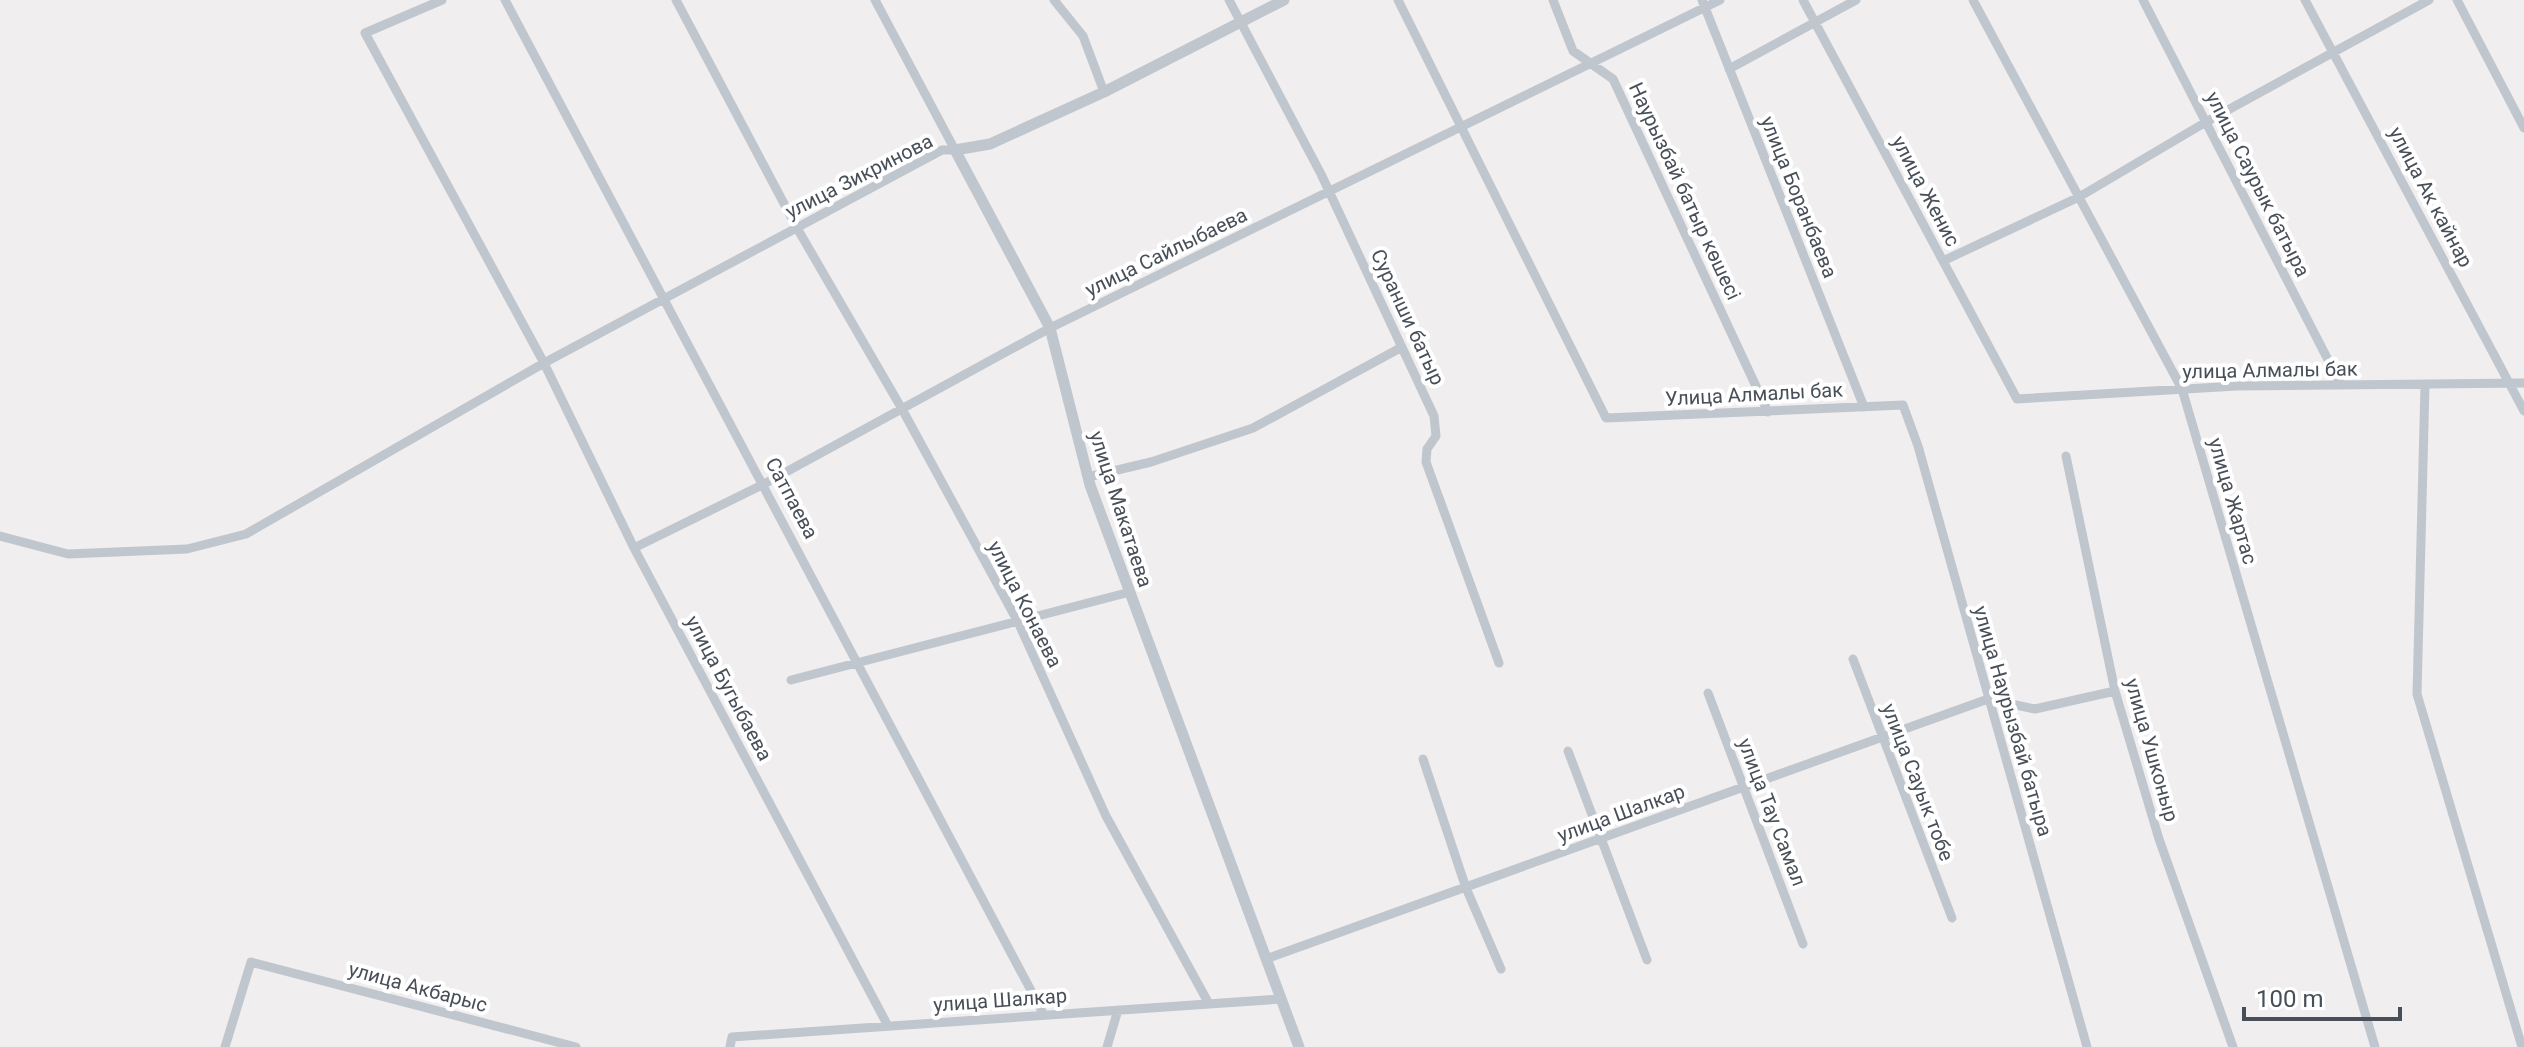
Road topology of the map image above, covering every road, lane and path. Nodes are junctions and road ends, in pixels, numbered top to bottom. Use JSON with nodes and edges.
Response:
{"nodes":[{"id":1,"x":442,"y":0,"type":"edge"},
{"id":2,"x":505,"y":0,"type":"edge"},
{"id":3,"x":676,"y":0,"type":"edge"},
{"id":4,"x":875,"y":0,"type":"edge"},
{"id":5,"x":1054,"y":0,"type":"edge"},
{"id":6,"x":1229,"y":0,"type":"edge"},
{"id":7,"x":1284,"y":0,"type":"edge"},
{"id":8,"x":1398,"y":0,"type":"edge"},
{"id":9,"x":1553,"y":0,"type":"edge"},
{"id":10,"x":1720,"y":0,"type":"edge"},
{"id":11,"x":1803,"y":0,"type":"edge"},
{"id":12,"x":1856,"y":0,"type":"edge"},
{"id":13,"x":1973,"y":0,"type":"edge"},
{"id":14,"x":2143,"y":0,"type":"edge"},
{"id":15,"x":2305,"y":0,"type":"edge"},
{"id":16,"x":2429,"y":0,"type":"edge"},
{"id":17,"x":2457,"y":0,"type":"edge"},
{"id":18,"x":1704,"y":4,"type":"edge"},
{"id":19,"x":1240,"y":22,"type":"junction"},
{"id":20,"x":1815,"y":22,"type":"junction"},
{"id":21,"x":2332,"y":51,"type":"junction"},
{"id":22,"x":1590,"y":62,"type":"junction"},
{"id":23,"x":1729,"y":69,"type":"junction"},
{"id":24,"x":1104,"y":92,"type":"junction"},
{"id":25,"x":2206,"y":122,"type":"junction"},
{"id":26,"x":1460,"y":125,"type":"junction"},
{"id":27,"x":2524,"y":128,"type":"edge"},
{"id":28,"x":955,"y":150,"type":"junction"},
{"id":29,"x":1329,"y":193,"type":"junction"},
{"id":30,"x":2079,"y":197,"type":"junction"},
{"id":31,"x":797,"y":228,"type":"junction"},
{"id":32,"x":1943,"y":261,"type":"junction"},
{"id":33,"x":664,"y":299,"type":"junction"},
{"id":34,"x":1050,"y":328,"type":"junction"},
{"id":35,"x":1402,"y":347,"type":"junction"},
{"id":36,"x":544,"y":363,"type":"junction"},
{"id":37,"x":2510,"y":383,"type":"junction"},
{"id":38,"x":2524,"y":383,"type":"edge"},
{"id":39,"x":2341,"y":385,"type":"junction"},
{"id":40,"x":2425,"y":386,"type":"junction"},
{"id":41,"x":2182,"y":389,"type":"junction"},
{"id":42,"x":2017,"y":399,"type":"joint"},
{"id":43,"x":1903,"y":405,"type":"joint"},
{"id":44,"x":1864,"y":407,"type":"junction"},
{"id":45,"x":902,"y":409,"type":"junction"},
{"id":46,"x":2524,"y":411,"type":"edge"},
{"id":47,"x":1768,"y":412,"type":"junction"},
{"id":48,"x":2066,"y":456,"type":"dead end"},
{"id":49,"x":1088,"y":477,"type":"junction"},
{"id":50,"x":764,"y":484,"type":"junction"},
{"id":51,"x":0,"y":536,"type":"edge"},
{"id":52,"x":634,"y":548,"type":"junction"},
{"id":53,"x":1130,"y":592,"type":"junction"},
{"id":54,"x":1018,"y":622,"type":"junction"},
{"id":55,"x":1853,"y":659,"type":"dead end"},
{"id":56,"x":1499,"y":663,"type":"dead end"},
{"id":57,"x":860,"y":664,"type":"junction"},
{"id":58,"x":791,"y":680,"type":"dead end"},
{"id":59,"x":2115,"y":691,"type":"junction"},
{"id":60,"x":1708,"y":693,"type":"dead end"},
{"id":61,"x":1988,"y":699,"type":"junction"},
{"id":62,"x":1881,"y":739,"type":"junction"},
{"id":63,"x":1568,"y":751,"type":"dead end"},
{"id":64,"x":1423,"y":759,"type":"dead end"},
{"id":65,"x":1743,"y":789,"type":"junction"},
{"id":66,"x":1602,"y":839,"type":"junction"},
{"id":67,"x":1466,"y":888,"type":"junction"},
{"id":68,"x":1952,"y":918,"type":"dead end"},
{"id":69,"x":1803,"y":944,"type":"dead end"},
{"id":70,"x":1266,"y":959,"type":"junction"},
{"id":71,"x":1647,"y":960,"type":"dead end"},
{"id":72,"x":1501,"y":969,"type":"dead end"},
{"id":73,"x":1281,"y":999,"type":"junction"},
{"id":74,"x":1209,"y":1004,"type":"junction"},
{"id":75,"x":1118,"y":1010,"type":"junction"},
{"id":76,"x":1044,"y":1015,"type":"junction"},
{"id":77,"x":888,"y":1026,"type":"junction"},
{"id":78,"x":225,"y":1047,"type":"edge"},
{"id":79,"x":576,"y":1047,"type":"edge"},
{"id":80,"x":730,"y":1047,"type":"edge"},
{"id":81,"x":1107,"y":1047,"type":"edge"},
{"id":82,"x":1299,"y":1047,"type":"edge"},
{"id":83,"x":2087,"y":1047,"type":"edge"},
{"id":84,"x":2233,"y":1047,"type":"edge"},
{"id":85,"x":2375,"y":1047,"type":"edge"},
{"id":86,"x":2522,"y":1047,"type":"edge"}],
"edges":[{"from":1,"to":36,"type":"street","name":"улица Бугыбаева"},
{"from":2,"to":33,"type":"street","name":"Сатпаева"},
{"from":3,"to":31,"type":"street","name":"улица Конаева"},
{"from":4,"to":28,"type":"street","name":"улица Макатаева"},
{"from":5,"to":24,"type":"street"},
{"from":6,"to":19,"type":"street","name":"Суранши батыр"},
{"from":7,"to":19,"type":"street","name":"улица Зикринова"},
{"from":8,"to":26,"type":"street"},
{"from":9,"to":22,"type":"street","name":"Наурызбай батыр көшесі"},
{"from":10,"to":18,"type":"street","name":"улица Сайлыбаева"},
{"from":11,"to":20,"type":"street","name":"улица Женис"},
{"from":12,"to":20,"type":"street"},
{"from":13,"to":30,"type":"street","name":"улица Жартас"},
{"from":14,"to":25,"type":"street","name":"улица Саурык батыра"},
{"from":15,"to":21,"type":"street","name":"улица Ак кайнар"},
{"from":16,"to":21,"type":"street"},
{"from":17,"to":27,"type":"street"},
{"from":18,"to":22,"type":"street","name":"улица Сайлыбаева"},
{"from":18,"to":23,"type":"street","name":"улица Боранбаева"},
{"from":19,"to":24,"type":"street","name":"улица Зикринова"},
{"from":19,"to":29,"type":"street","name":"Суранши батыр"},
{"from":20,"to":23,"type":"street"},
{"from":20,"to":32,"type":"street","name":"улица Женис"},
{"from":21,"to":25,"type":"street"},
{"from":21,"to":37,"type":"street","name":"улица Ак кайнар"},
{"from":22,"to":26,"type":"street","name":"улица Сайлыбаева"},
{"from":22,"to":47,"type":"street","name":"Наурызбай батыр көшесі"},
{"from":23,"to":44,"type":"street","name":"улица Боранбаева"},
{"from":24,"to":28,"type":"street","name":"улица Зикринова"},
{"from":25,"to":30,"type":"street"},
{"from":25,"to":39,"type":"street","name":"улица Саурык батыра"},
{"from":26,"to":29,"type":"street","name":"улица Сайлыбаева"},
{"from":26,"to":47,"type":"street","name":"Улица Алмалы бак"},
{"from":28,"to":31,"type":"street","name":"улица Зикринова"},
{"from":28,"to":34,"type":"street","name":"улица Макатаева"},
{"from":29,"to":34,"type":"street","name":"улица Сайлыбаева"},
{"from":29,"to":35,"type":"street","name":"Суранши батыр"},
{"from":30,"to":32,"type":"street"},
{"from":30,"to":41,"type":"street","name":"улица Жартас"},
{"from":31,"to":33,"type":"street","name":"улица Зикринова"},
{"from":31,"to":45,"type":"street","name":"улица Конаева"},
{"from":32,"to":42,"type":"street","name":"улица Женис"},
{"from":33,"to":36,"type":"street","name":"улица Зикринова"},
{"from":33,"to":50,"type":"street","name":"Сатпаева"},
{"from":34,"to":45,"type":"street","name":"улица Сайлыбаева"},
{"from":34,"to":49,"type":"street","name":"улица Макатаева"},
{"from":35,"to":49,"type":"street"},
{"from":35,"to":56,"type":"street","name":"Суранши батыр"},
{"from":36,"to":51,"type":"street","name":"улица Зикринова"},
{"from":36,"to":52,"type":"street","name":"улица Бугыбаева"},
{"from":37,"to":38,"type":"street","name":"улица Алмалы бак"},
{"from":37,"to":40,"type":"street","name":"улица Алмалы бак"},
{"from":37,"to":46,"type":"street","name":"улица Ак кайнар"},
{"from":39,"to":40,"type":"street","name":"улица Алмалы бак"},
{"from":39,"to":41,"type":"street","name":"улица Алмалы бак"},
{"from":40,"to":86,"type":"street"},
{"from":41,"to":42,"type":"street","name":"улица Алмалы бак"},
{"from":41,"to":85,"type":"street","name":"улица Жартас"},
{"from":43,"to":44,"type":"street","name":"Улица Алмалы бак"},
{"from":43,"to":61,"type":"street","name":"улица Наурызбай батыра"},
{"from":44,"to":47,"type":"street","name":"Улица Алмалы бак"},
{"from":45,"to":50,"type":"street","name":"улица Сайлыбаева"},
{"from":45,"to":54,"type":"street","name":"улица Конаева"},
{"from":48,"to":59,"type":"street","name":"улица Ушконыр"},
{"from":49,"to":53,"type":"street","name":"улица Макатаева"},
{"from":50,"to":52,"type":"street","name":"улица Сайлыбаева"},
{"from":50,"to":57,"type":"street","name":"Сатпаева"},
{"from":52,"to":77,"type":"street","name":"улица Бугыбаева"},
{"from":53,"to":54,"type":"street"},
{"from":53,"to":70,"type":"street","name":"улица Макатаева"},
{"from":54,"to":57,"type":"street"},
{"from":54,"to":74,"type":"street","name":"улица Конаева"},
{"from":55,"to":62,"type":"street","name":"улица Сауык тобе"},
{"from":57,"to":58,"type":"street"},
{"from":57,"to":76,"type":"street","name":"Сатпаева"},
{"from":59,"to":61,"type":"street"},
{"from":59,"to":84,"type":"street","name":"улица Ушконыр"},
{"from":60,"to":65,"type":"street","name":"улица Тау Самал"},
{"from":61,"to":62,"type":"street","name":"улица Шалкар"},
{"from":61,"to":83,"type":"street","name":"улица Наурызбай батыра"},
{"from":62,"to":65,"type":"street","name":"улица Шалкар"},
{"from":62,"to":68,"type":"street","name":"улица Сауык тобе"},
{"from":63,"to":66,"type":"street"},
{"from":64,"to":67,"type":"street"},
{"from":65,"to":66,"type":"street","name":"улица Шалкар"},
{"from":65,"to":69,"type":"street","name":"улица Тау Самал"},
{"from":66,"to":67,"type":"street","name":"улица Шалкар"},
{"from":66,"to":71,"type":"street"},
{"from":67,"to":70,"type":"street","name":"улица Шалкар"},
{"from":67,"to":72,"type":"street"},
{"from":70,"to":73,"type":"street","name":"улица Макатаева"},
{"from":73,"to":74,"type":"street","name":"улица Шалкар"},
{"from":73,"to":82,"type":"street","name":"улица Макатаева"},
{"from":74,"to":75,"type":"street","name":"улица Шалкар"},
{"from":75,"to":76,"type":"street","name":"улица Шалкар"},
{"from":75,"to":81,"type":"street"},
{"from":76,"to":77,"type":"street","name":"улица Шалкар"},
{"from":77,"to":80,"type":"street","name":"улица Шалкар"},
{"from":78,"to":79,"type":"street","name":"улица Акбарыс"}]}
